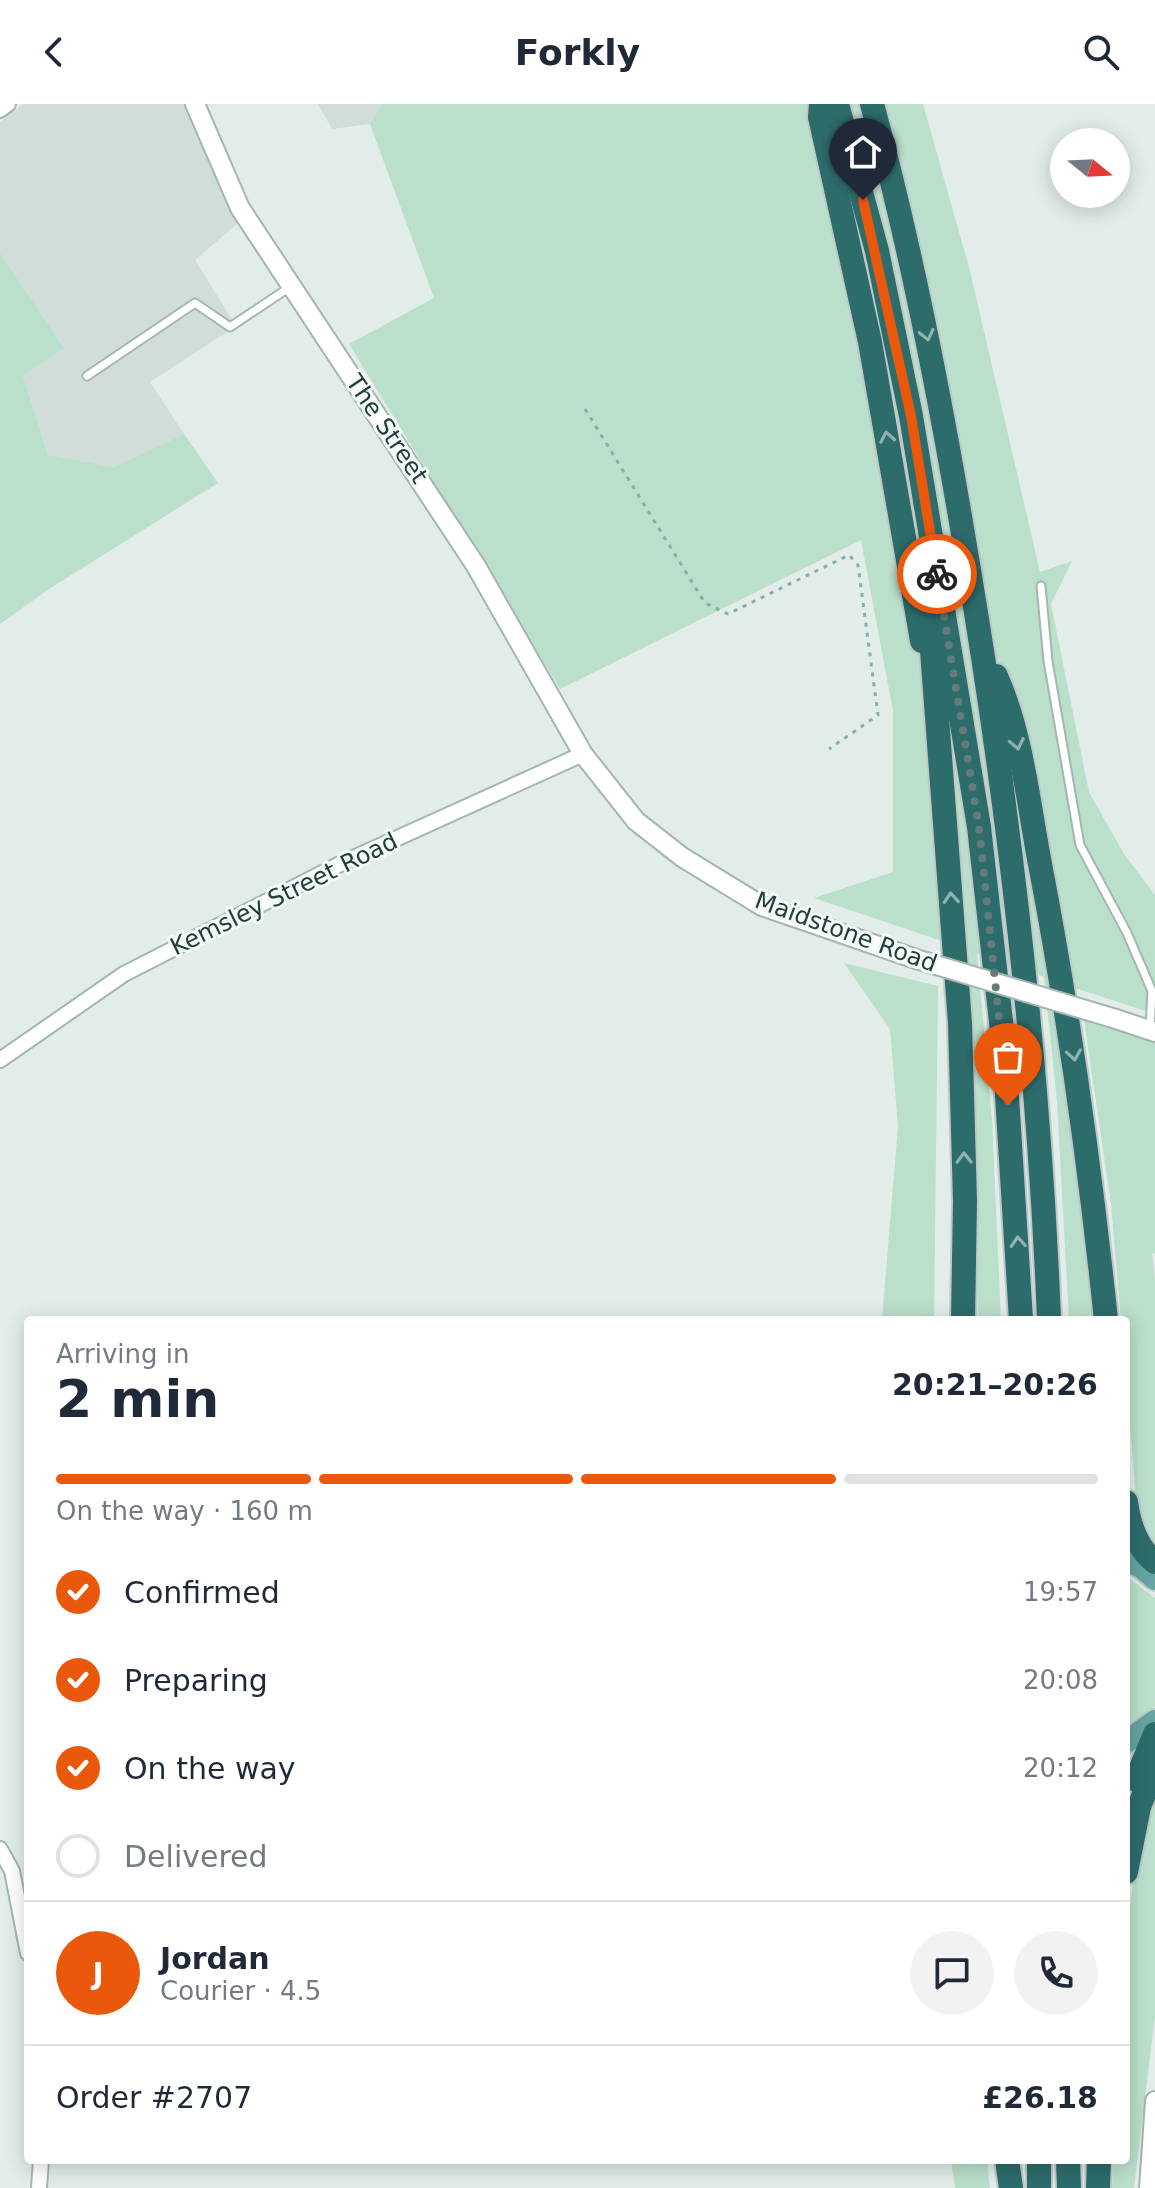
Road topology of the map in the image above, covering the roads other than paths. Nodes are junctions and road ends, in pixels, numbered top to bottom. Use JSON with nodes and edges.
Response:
{"nodes":[{"id":1,"x":8,"y":104,"type":"edge"},
{"id":2,"x":195,"y":104,"type":"edge"},
{"id":3,"x":821,"y":104,"type":"edge"},
{"id":4,"x":837,"y":104,"type":"edge"},
{"id":5,"x":872,"y":104,"type":"edge"},
{"id":6,"x":0,"y":110,"type":"edge"},
{"id":7,"x":292,"y":286,"type":"junction"},
{"id":8,"x":87,"y":376,"type":"dead end"},
{"id":9,"x":911,"y":416,"type":"junction"},
{"id":10,"x":1041,"y":586,"type":"dead end"},
{"id":11,"x":982,"y":645,"type":"junction"},
{"id":12,"x":938,"y":705,"type":"junction"},
{"id":13,"x":583,"y":754,"type":"junction"},
{"id":14,"x":1152,"y":1031,"type":"edge"},
{"id":15,"x":0,"y":1060,"type":"edge"},
{"id":16,"x":963,"y":1316,"type":"edge"},
{"id":17,"x":1021,"y":1316,"type":"edge"},
{"id":18,"x":1049,"y":1316,"type":"edge"},
{"id":19,"x":1106,"y":1316,"type":"edge"},
{"id":20,"x":1130,"y":1519,"type":"edge"},
{"id":21,"x":1130,"y":1544,"type":"edge"},
{"id":22,"x":1144,"y":1567,"type":"edge"},
{"id":23,"x":1155,"y":1721,"type":"edge"},
{"id":24,"x":1155,"y":1734,"type":"edge"},
{"id":25,"x":1130,"y":1739,"type":"edge"},
{"id":26,"x":1155,"y":1767,"type":"edge"},
{"id":27,"x":1130,"y":1799,"type":"edge"},
{"id":28,"x":0,"y":1849,"type":"edge"},
{"id":29,"x":1130,"y":1852,"type":"edge"},
{"id":30,"x":24,"y":1932,"type":"edge"},
{"id":31,"x":1155,"y":2101,"type":"edge"},
{"id":32,"x":41,"y":2164,"type":"edge"},
{"id":33,"x":1008,"y":2164,"type":"edge"},
{"id":34,"x":1039,"y":2164,"type":"edge"},
{"id":35,"x":1068,"y":2164,"type":"edge"},
{"id":36,"x":1099,"y":2164,"type":"edge"},
{"id":37,"x":39,"y":2188,"type":"edge"},
{"id":38,"x":1011,"y":2188,"type":"edge"},
{"id":39,"x":1039,"y":2188,"type":"edge"},
{"id":40,"x":1069,"y":2188,"type":"edge"},
{"id":41,"x":1098,"y":2188,"type":"edge"},
{"id":42,"x":1149,"y":2188,"type":"edge"}],
"edges":[{"from":1,"to":6,"type":"street"},
{"from":2,"to":7,"type":"street","name":"The Street"},
{"from":12,"to":3,"type":"highway","one_way":true},
{"from":4,"to":9,"type":"highway"},
{"from":5,"to":11,"type":"highway","one_way":true},
{"from":7,"to":8,"type":"lane"},
{"from":7,"to":13,"type":"street","name":"The Street"},
{"from":9,"to":12,"type":"highway"},
{"from":17,"to":9,"type":"highway","one_way":true},
{"from":10,"to":14,"type":"lane"},
{"from":11,"to":18,"type":"highway"},
{"from":11,"to":19,"type":"highway","one_way":true},
{"from":16,"to":12,"type":"highway","one_way":true},
{"from":13,"to":14,"type":"street","name":"Maidstone Road","bridge":true},
{"from":13,"to":15,"type":"street","name":"Kemsley Street Road"},
{"from":20,"to":22,"type":"highway"},
{"from":21,"to":22,"type":"highway"},
{"from":23,"to":25,"type":"main road"},
{"from":24,"to":27,"type":"highway"},
{"from":26,"to":29,"type":"highway"},
{"from":28,"to":30,"type":"street"},
{"from":31,"to":42,"type":"street"},
{"from":32,"to":37,"type":"street"},
{"from":33,"to":38,"type":"highway"},
{"from":34,"to":39,"type":"highway"},
{"from":35,"to":40,"type":"highway"},
{"from":36,"to":41,"type":"highway"}]}
